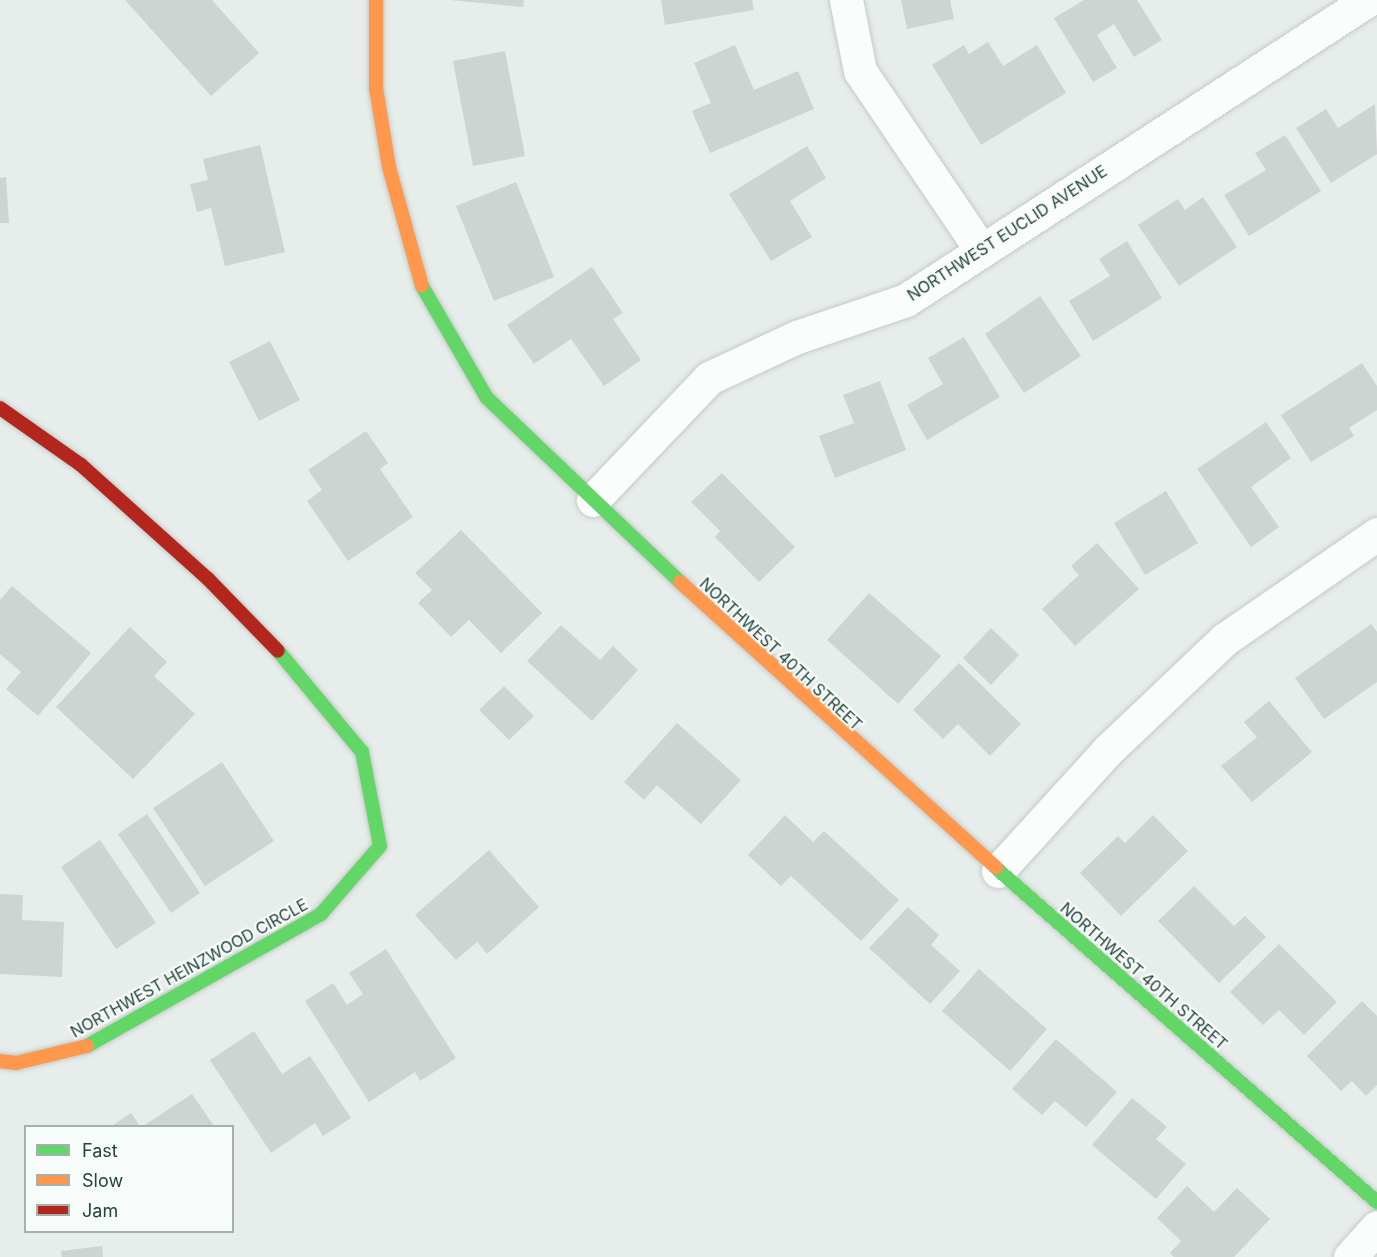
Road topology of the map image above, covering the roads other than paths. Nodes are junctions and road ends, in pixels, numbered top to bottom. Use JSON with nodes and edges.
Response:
{"nodes":[{"id":1,"x":376,"y":0,"type":"edge"},
{"id":2,"x":846,"y":0,"type":"edge"},
{"id":3,"x":1368,"y":0,"type":"edge"},
{"id":4,"x":982,"y":251,"type":"junction"},
{"id":5,"x":0,"y":408,"type":"edge"},
{"id":6,"x":593,"y":500,"type":"junction"},
{"id":7,"x":1377,"y":534,"type":"edge"},
{"id":8,"x":998,"y":871,"type":"junction"},
{"id":9,"x":0,"y":1061,"type":"edge"},
{"id":10,"x":1377,"y":1202,"type":"edge"},
{"id":11,"x":1377,"y":1227,"type":"edge"},
{"id":12,"x":1350,"y":1257,"type":"edge"}],
"edges":[{"from":1,"to":6,"type":"street","name":"NORTHWEST 40TH STREET"},
{"from":2,"to":4,"type":"street"},
{"from":3,"to":4,"type":"street","name":"NORTHWEST EUCLID AVENUE"},
{"from":4,"to":6,"type":"street","name":"NORTHWEST EUCLID AVENUE"},
{"from":5,"to":9,"type":"street","name":"NORTHWEST HEINZWOOD CIRCLE"},
{"from":6,"to":8,"type":"street","name":"NORTHWEST 40TH STREET"},
{"from":7,"to":8,"type":"street"},
{"from":8,"to":10,"type":"street","name":"NORTHWEST 40TH STREET"},
{"from":11,"to":12,"type":"street"}]}
